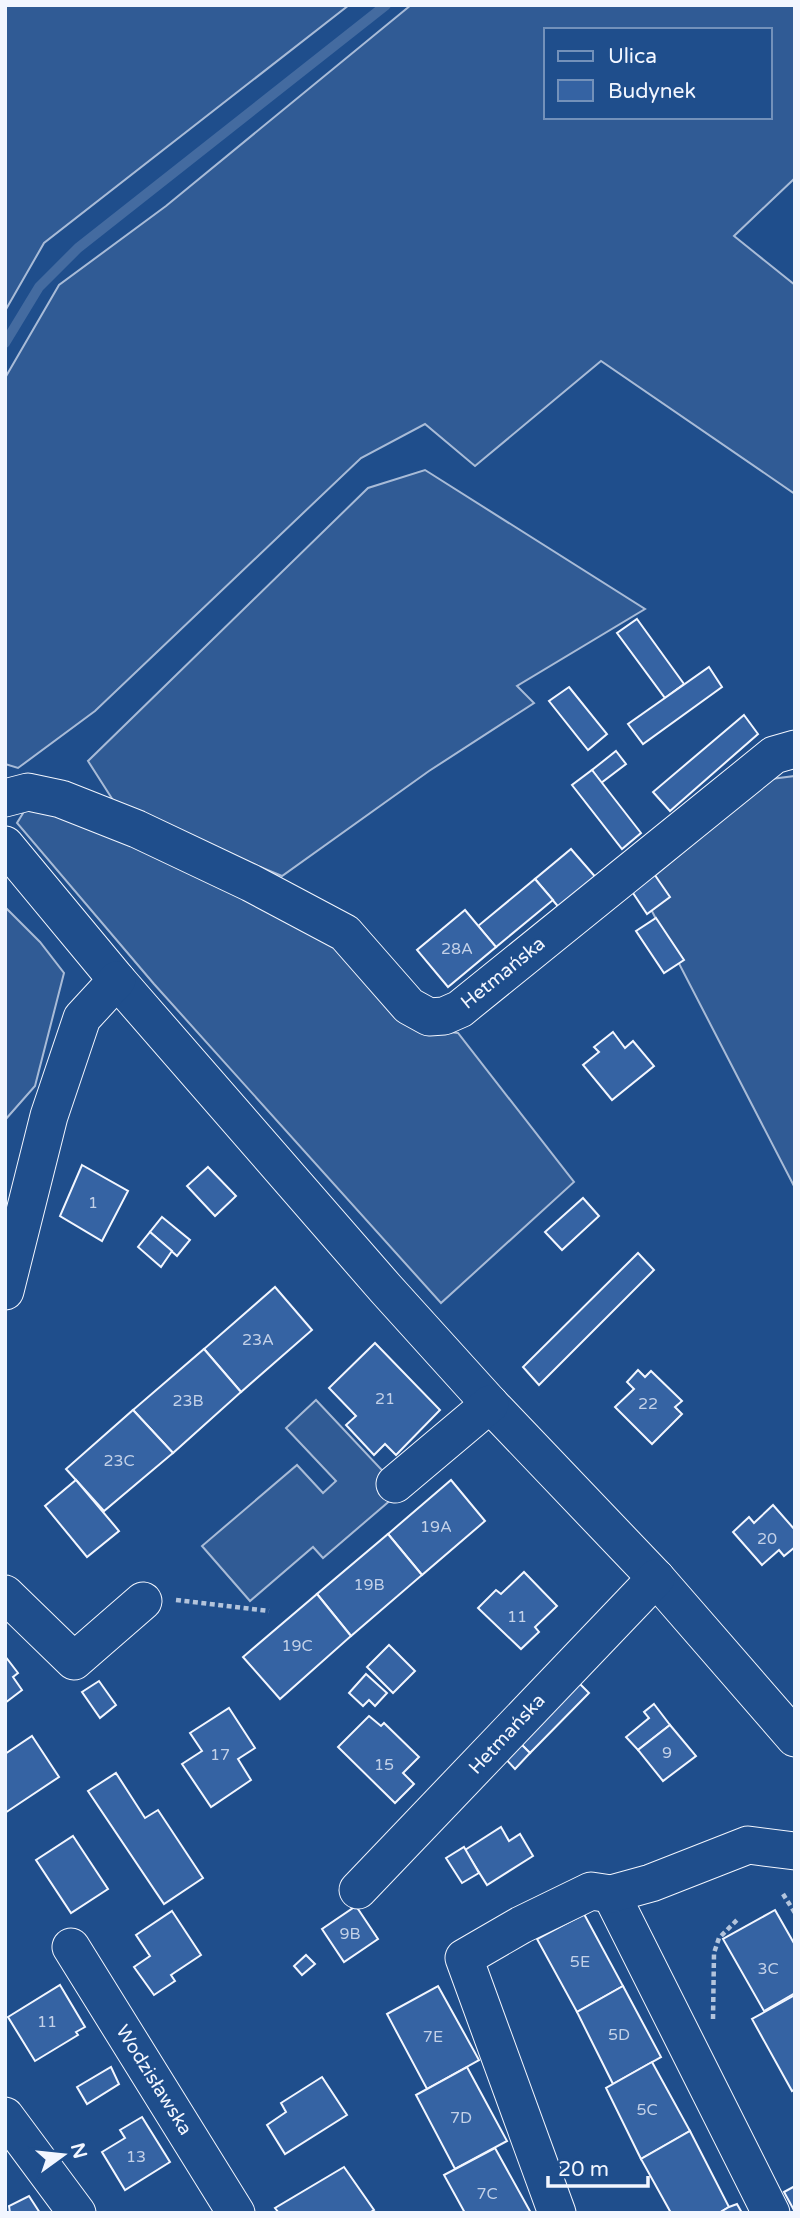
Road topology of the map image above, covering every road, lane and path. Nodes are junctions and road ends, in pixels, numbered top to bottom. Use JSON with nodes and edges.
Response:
{"nodes":[{"id":1,"x":795,"y":749,"type":"edge"},
{"id":2,"x":5,"y":799,"type":"edge"},
{"id":3,"x":5,"y":845,"type":"edge"},
{"id":4,"x":117,"y":980,"type":"junction"},
{"id":5,"x":5,"y":1291,"type":"edge"},
{"id":6,"x":490,"y":1404,"type":"junction"},
{"id":7,"x":396,"y":1484,"type":"dead end"},
{"id":8,"x":656,"y":1578,"type":"junction"},
{"id":9,"x":5,"y":1594,"type":"edge"},
{"id":10,"x":143,"y":1601,"type":"joint"},
{"id":11,"x":269,"y":1611,"type":"dead end"},
{"id":12,"x":795,"y":1738,"type":"edge"},
{"id":13,"x":795,"y":1851,"type":"edge"},
{"id":14,"x":358,"y":1890,"type":"dead end"},
{"id":15,"x":783,"y":1894,"type":"dead end"},
{"id":16,"x":611,"y":1895,"type":"junction"},
{"id":17,"x":795,"y":1913,"type":"edge"},
{"id":18,"x":739,"y":1918,"type":"dead end"},
{"id":19,"x":71,"y":1947,"type":"dead end"},
{"id":20,"x":691,"y":2053,"type":"junction"},
{"id":21,"x":5,"y":2116,"type":"edge"},
{"id":22,"x":77,"y":2213,"type":"edge"},
{"id":23,"x":236,"y":2213,"type":"edge"},
{"id":24,"x":557,"y":2213,"type":"edge"},
{"id":25,"x":771,"y":2213,"type":"edge"}],
"edges":[{"from":1,"to":2,"type":"street","name":"Hetmańska"},
{"from":3,"to":4,"type":"street"},
{"from":4,"to":5,"type":"street"},
{"from":4,"to":6,"type":"street"},
{"from":6,"to":7,"type":"street"},
{"from":6,"to":8,"type":"street"},
{"from":8,"to":12,"type":"street"},
{"from":8,"to":14,"type":"street","name":"Hetmańska"},
{"from":9,"to":10,"type":"street"},
{"from":10,"to":11,"type":"path"},
{"from":13,"to":16,"type":"street"},
{"from":15,"to":17,"type":"path"},
{"from":16,"to":20,"type":"street"},
{"from":16,"to":24,"type":"street"},
{"from":18,"to":20,"type":"path"},
{"from":19,"to":23,"type":"street","name":"Wodzisławska"},
{"from":20,"to":25,"type":"street"},
{"from":21,"to":22,"type":"street"}]}
